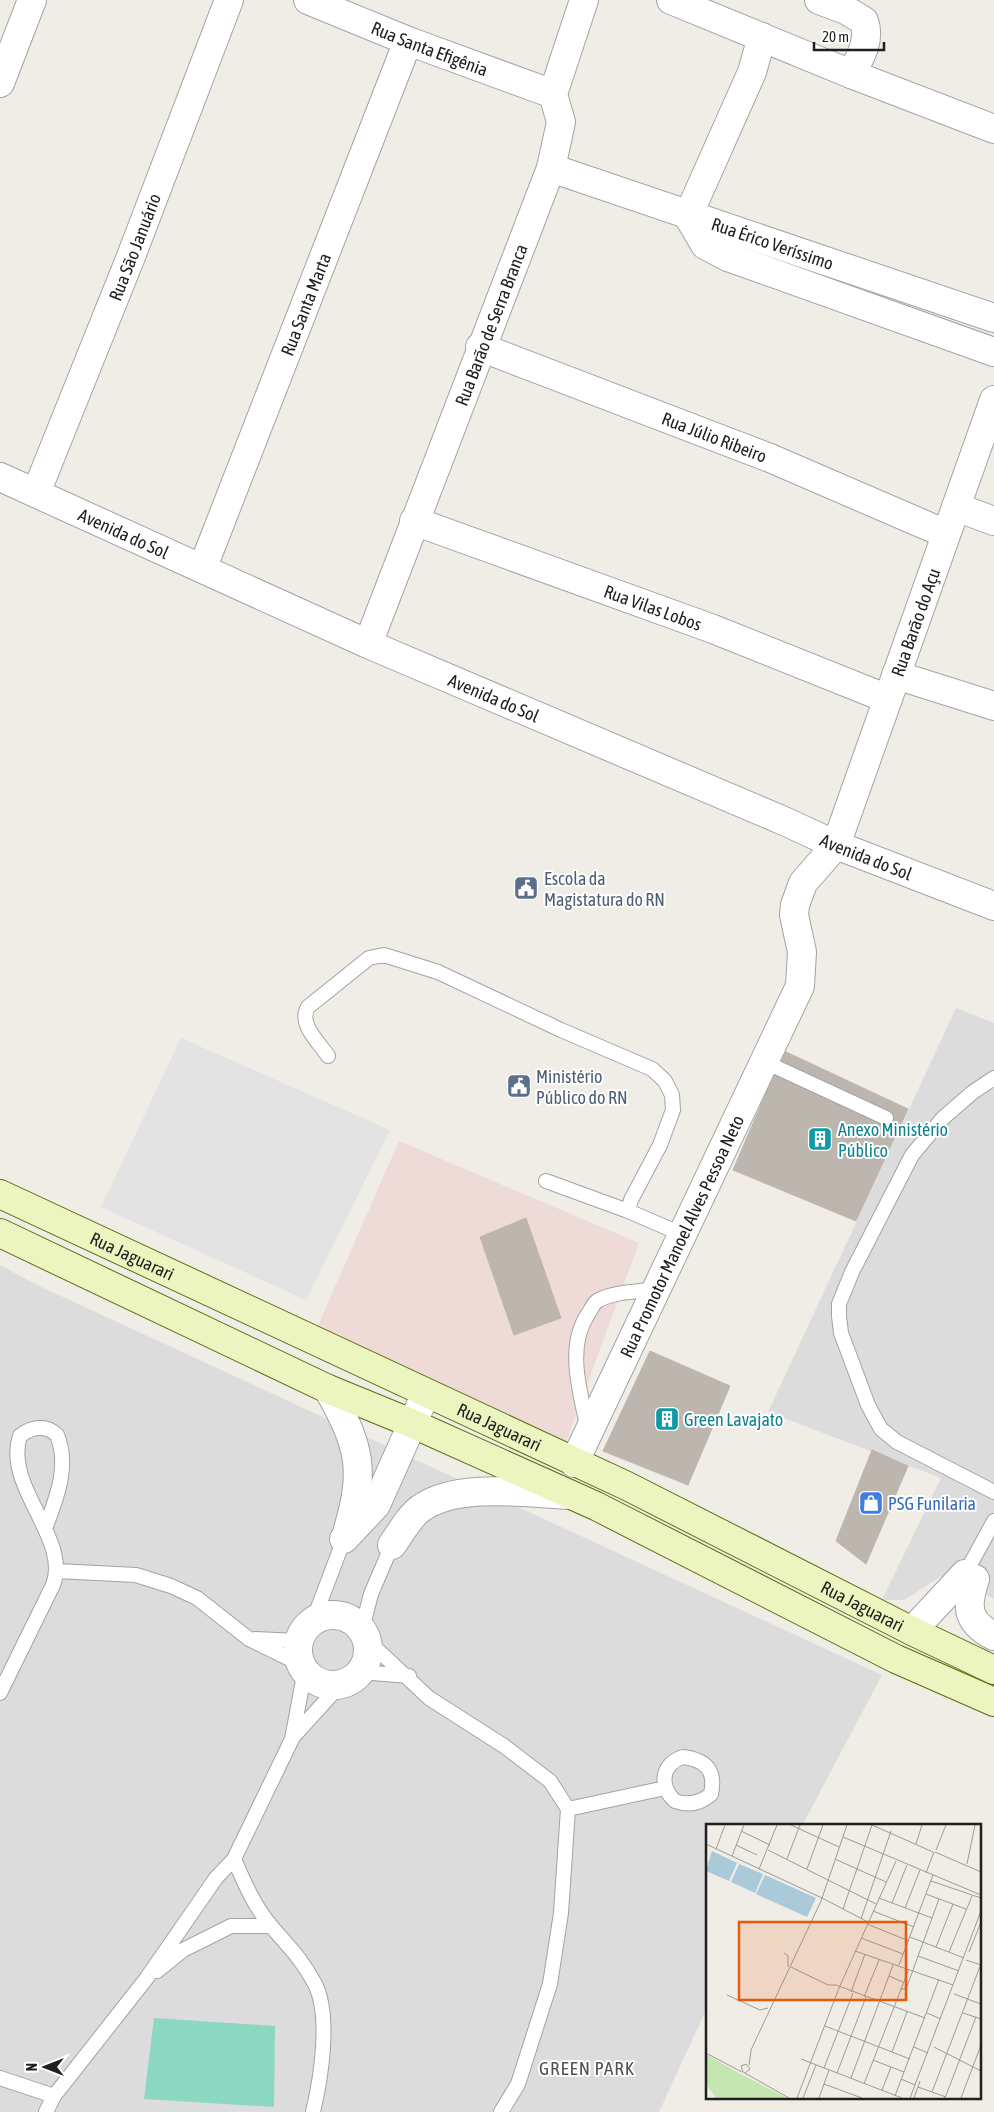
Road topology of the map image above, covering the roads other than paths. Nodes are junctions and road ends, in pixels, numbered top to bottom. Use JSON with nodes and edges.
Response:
{"nodes":[{"id":1,"x":32,"y":0,"type":"edge"},
{"id":2,"x":229,"y":0,"type":"edge"},
{"id":3,"x":308,"y":0,"type":"edge"},
{"id":4,"x":584,"y":0,"type":"edge"},
{"id":5,"x":671,"y":0,"type":"edge"},
{"id":6,"x":819,"y":0,"type":"edge"},
{"id":7,"x":762,"y":38,"type":"junction"},
{"id":8,"x":408,"y":40,"type":"junction"},
{"id":9,"x":851,"y":74,"type":"junction"},
{"id":10,"x":0,"y":83,"type":"edge"},
{"id":11,"x":553,"y":94,"type":"junction"},
{"id":12,"x":994,"y":129,"type":"edge"},
{"id":13,"x":551,"y":168,"type":"junction"},
{"id":14,"x":688,"y":216,"type":"junction"},
{"id":15,"x":994,"y":318,"type":"edge"},
{"id":16,"x":480,"y":347,"type":"junction"},
{"id":17,"x":994,"y":352,"type":"edge"},
{"id":18,"x":994,"y":400,"type":"edge"},
{"id":19,"x":3,"y":485,"type":"edge"},
{"id":20,"x":36,"y":493,"type":"junction"},
{"id":21,"x":956,"y":507,"type":"junction"},
{"id":22,"x":414,"y":521,"type":"junction"},
{"id":23,"x":994,"y":521,"type":"edge"},
{"id":24,"x":946,"y":534,"type":"junction"},
{"id":25,"x":203,"y":567,"type":"junction"},
{"id":26,"x":368,"y":644,"type":"junction"},
{"id":27,"x":892,"y":687,"type":"junction"},
{"id":28,"x":994,"y":706,"type":"edge"},
{"id":29,"x":836,"y":845,"type":"junction"},
{"id":30,"x":994,"y":906,"type":"edge"},
{"id":31,"x":328,"y":1056,"type":"dead end"},
{"id":32,"x":765,"y":1062,"type":"junction"},
{"id":33,"x":994,"y":1078,"type":"edge"},
{"id":34,"x":886,"y":1118,"type":"dead end"},
{"id":35,"x":546,"y":1181,"type":"dead end"},
{"id":36,"x":0,"y":1194,"type":"edge"},
{"id":37,"x":628,"y":1211,"type":"junction"},
{"id":38,"x":0,"y":1233,"type":"edge"},
{"id":39,"x":684,"y":1234,"type":"junction"},
{"id":40,"x":658,"y":1289,"type":"junction"},
{"id":41,"x":328,"y":1389,"type":"junction"},
{"id":42,"x":426,"y":1393,"type":"junction"},
{"id":43,"x":411,"y":1423,"type":"junction"},
{"id":44,"x":589,"y":1434,"type":"junction"},
{"id":45,"x":574,"y":1463,"type":"junction"},
{"id":46,"x":994,"y":1492,"type":"edge"},
{"id":47,"x":570,"y":1494,"type":"junction"},
{"id":48,"x":994,"y":1521,"type":"edge"},
{"id":49,"x":45,"y":1529,"type":"junction"},
{"id":50,"x":994,"y":1530,"type":"edge"},
{"id":51,"x":344,"y":1540,"type":"junction"},
{"id":52,"x":392,"y":1545,"type":"joint"},
{"id":53,"x":57,"y":1571,"type":"junction"},
{"id":54,"x":970,"y":1576,"type":"junction"},
{"id":55,"x":912,"y":1631,"type":"junction"},
{"id":56,"x":364,"y":1635,"type":"junction"},
{"id":57,"x":994,"y":1636,"type":"edge"},
{"id":58,"x":249,"y":1639,"type":"junction"},
{"id":59,"x":305,"y":1649,"type":"junction"},
{"id":60,"x":994,"y":1670,"type":"edge"},
{"id":61,"x":409,"y":1676,"type":"junction"},
{"id":62,"x":350,"y":1678,"type":"junction"},
{"id":63,"x":0,"y":1693,"type":"edge"},
{"id":64,"x":994,"y":1702,"type":"edge"},
{"id":65,"x":292,"y":1739,"type":"junction"},
{"id":66,"x":666,"y":1788,"type":"dead end"},
{"id":67,"x":568,"y":1809,"type":"junction"},
{"id":68,"x":234,"y":1859,"type":"junction"},
{"id":69,"x":270,"y":1926,"type":"junction"},
{"id":70,"x":146,"y":1979,"type":"junction"},
{"id":71,"x":0,"y":2078,"type":"edge"},
{"id":72,"x":54,"y":2096,"type":"junction"},
{"id":73,"x":46,"y":2112,"type":"edge"},
{"id":74,"x":312,"y":2112,"type":"edge"},
{"id":75,"x":501,"y":2112,"type":"edge"}],
"edges":[{"from":1,"to":10,"type":"street"},
{"from":2,"to":20,"type":"street","name":"Rua São Januário"},
{"from":3,"to":8,"type":"street","name":"Rua Santa Efigênia"},
{"from":4,"to":11,"type":"street"},
{"from":5,"to":7,"type":"street"},
{"from":6,"to":9,"type":"street"},
{"from":7,"to":9,"type":"street"},
{"from":7,"to":14,"type":"street"},
{"from":8,"to":11,"type":"street","name":"Rua Santa Efigênia"},
{"from":8,"to":25,"type":"street","name":"Rua Santa Marta"},
{"from":9,"to":12,"type":"street"},
{"from":11,"to":13,"type":"street","name":"Rua Barão de Serra Branca"},
{"from":13,"to":14,"type":"street","name":"Rua Érico Veríssimo"},
{"from":13,"to":16,"type":"street","name":"Rua Barão de Serra Branca"},
{"from":14,"to":15,"type":"street","name":"Rua Érico Veríssimo"},
{"from":14,"to":17,"type":"street"},
{"from":16,"to":22,"type":"street","name":"Rua Barão de Serra Branca"},
{"from":16,"to":24,"type":"street","name":"Rua Júlio Ribeiro"},
{"from":18,"to":21,"type":"street","name":"Rua Barão do Açu"},
{"from":19,"to":20,"type":"street","name":"Avenida do Sol"},
{"from":20,"to":25,"type":"street","name":"Avenida do Sol"},
{"from":21,"to":23,"type":"street"},
{"from":21,"to":24,"type":"street","name":"Rua Barão do Açu"},
{"from":22,"to":26,"type":"street","name":"Rua Barão de Serra Branca"},
{"from":22,"to":27,"type":"street","name":"Rua Vilas Lobos"},
{"from":24,"to":27,"type":"street","name":"Rua Barão do Açu"},
{"from":25,"to":26,"type":"street","name":"Avenida do Sol"},
{"from":26,"to":29,"type":"street","name":"Avenida do Sol"},
{"from":27,"to":28,"type":"street","name":"Rua Vilas Lobos"},
{"from":27,"to":29,"type":"street","name":"Rua Barão do Açu"},
{"from":29,"to":30,"type":"street","name":"Avenida do Sol"},
{"from":29,"to":32,"type":"street","name":"Rua Promotor Manoel Alves Pessoa Neto"},
{"from":31,"to":37,"type":"lane"},
{"from":32,"to":34,"type":"lane"},
{"from":32,"to":39,"type":"street","name":"Rua Promotor Manoel Alves Pessoa Neto"},
{"from":33,"to":46,"type":"lane"},
{"from":35,"to":37,"type":"lane"},
{"from":36,"to":42,"type":"main road","name":"Rua Jaguarari"},
{"from":37,"to":39,"type":"lane"},
{"from":38,"to":41,"type":"main road","name":"Rua Jaguarari"},
{"from":39,"to":40,"type":"street","name":"Rua Promotor Manoel Alves Pessoa Neto"},
{"from":40,"to":44,"type":"street","name":"Rua Promotor Manoel Alves Pessoa Neto"},
{"from":40,"to":44,"type":"lane"},
{"from":41,"to":43,"type":"main road","name":"Rua Jaguarari"},
{"from":41,"to":51,"type":"street"},
{"from":42,"to":43,"type":"street"},
{"from":42,"to":45,"type":"main road","name":"Rua Jaguarari"},
{"from":43,"to":47,"type":"main road","name":"Rua Jaguarari"},
{"from":43,"to":51,"type":"street"},
{"from":44,"to":45,"type":"street","name":"Rua Promotor Manoel Alves Pessoa Neto"},
{"from":45,"to":55,"type":"main road","name":"Rua Jaguarari"},
{"from":47,"to":52,"type":"street"},
{"from":47,"to":64,"type":"main road","name":"Rua Jaguarari"},
{"from":48,"to":54,"type":"lane"},
{"from":49,"to":49,"type":"lane"},
{"from":49,"to":53,"type":"lane"},
{"from":50,"to":54,"type":"lane"},
{"from":51,"to":59,"type":"lane"},
{"from":52,"to":56,"type":"lane"},
{"from":53,"to":58,"type":"lane"},
{"from":53,"to":63,"type":"lane"},
{"from":54,"to":55,"type":"street"},
{"from":54,"to":57,"type":"street"},
{"from":55,"to":60,"type":"main road","name":"Rua Jaguarari"},
{"from":56,"to":59,"type":"street"},
{"from":56,"to":61,"type":"lane"},
{"from":56,"to":62,"type":"street"},
{"from":58,"to":59,"type":"lane"},
{"from":58,"to":59,"type":"lane"},
{"from":59,"to":62,"type":"street"},
{"from":59,"to":65,"type":"lane"},
{"from":61,"to":62,"type":"lane"},
{"from":61,"to":67,"type":"lane"},
{"from":62,"to":65,"type":"lane"},
{"from":65,"to":68,"type":"lane"},
{"from":66,"to":67,"type":"lane"},
{"from":67,"to":75,"type":"lane"},
{"from":68,"to":69,"type":"lane"},
{"from":68,"to":70,"type":"lane"},
{"from":69,"to":70,"type":"lane"},
{"from":69,"to":74,"type":"lane"},
{"from":70,"to":72,"type":"lane"},
{"from":71,"to":72,"type":"lane"},
{"from":72,"to":73,"type":"lane"}]}
